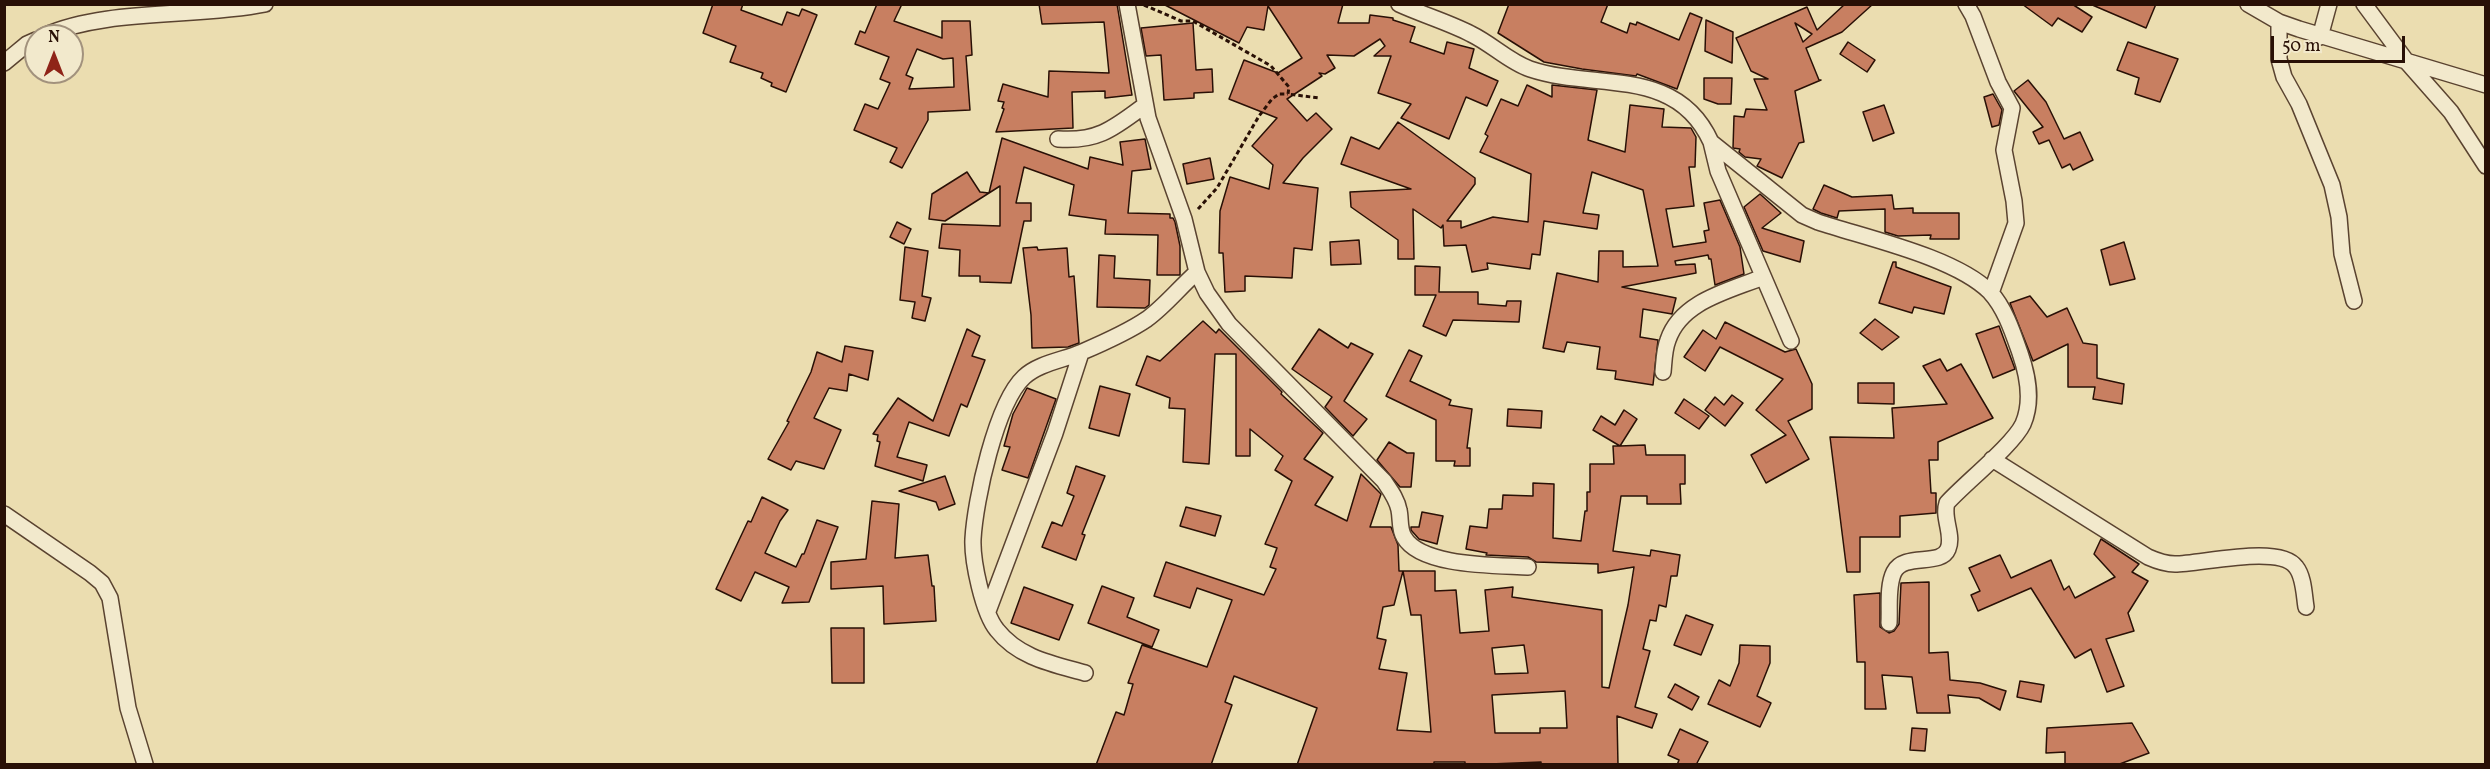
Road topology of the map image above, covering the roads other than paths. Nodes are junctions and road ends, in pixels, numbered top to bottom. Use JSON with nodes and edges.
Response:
{"nodes":[{"id":1,"x":265,"y":4,"type":"edge"},
{"id":2,"x":1127,"y":4,"type":"edge"},
{"id":3,"x":1399,"y":4,"type":"edge"},
{"id":4,"x":1966,"y":4,"type":"edge"},
{"id":5,"x":2248,"y":4,"type":"edge"},
{"id":6,"x":2329,"y":4,"type":"edge"},
{"id":7,"x":2364,"y":4,"type":"edge"},
{"id":8,"x":2279,"y":22,"type":"junction"},
{"id":9,"x":83,"y":24,"type":"edge"},
{"id":10,"x":2320,"y":37,"type":"junction"},
{"id":11,"x":24,"y":46,"type":"edge"},
{"id":12,"x":2407,"y":62,"type":"junction"},
{"id":13,"x":4,"y":63,"type":"edge"},
{"id":14,"x":2486,"y":85,"type":"edge"},
{"id":15,"x":1145,"y":105,"type":"junction"},
{"id":16,"x":1058,"y":140,"type":"dead end"},
{"id":17,"x":1711,"y":142,"type":"junction"},
{"id":18,"x":2486,"y":166,"type":"edge"},
{"id":19,"x":1197,"y":272,"type":"junction"},
{"id":20,"x":1763,"y":277,"type":"junction"},
{"id":21,"x":1991,"y":293,"type":"junction"},
{"id":22,"x":2354,"y":301,"type":"dead end"},
{"id":23,"x":1791,"y":341,"type":"dead end"},
{"id":24,"x":1081,"y":353,"type":"junction"},
{"id":25,"x":1663,"y":372,"type":"dead end"},
{"id":26,"x":1992,"y":459,"type":"junction"},
{"id":27,"x":4,"y":514,"type":"edge"},
{"id":28,"x":1528,"y":567,"type":"dead end"},
{"id":29,"x":2306,"y":607,"type":"dead end"},
{"id":30,"x":988,"y":610,"type":"junction"},
{"id":31,"x":1889,"y":623,"type":"dead end"},
{"id":32,"x":1085,"y":674,"type":"dead end"},
{"id":33,"x":145,"y":765,"type":"edge"}],
"edges":[{"from":1,"to":9,"type":"street"},
{"from":2,"to":15,"type":"street"},
{"from":3,"to":17,"type":"street"},
{"from":4,"to":21,"type":"street"},
{"from":5,"to":8,"type":"street"},
{"from":6,"to":10,"type":"street"},
{"from":7,"to":12,"type":"street"},
{"from":8,"to":10,"type":"street"},
{"from":8,"to":22,"type":"street"},
{"from":10,"to":12,"type":"street"},
{"from":11,"to":13,"type":"street"},
{"from":12,"to":14,"type":"street"},
{"from":12,"to":18,"type":"street"},
{"from":15,"to":16,"type":"street"},
{"from":15,"to":19,"type":"street"},
{"from":17,"to":20,"type":"street"},
{"from":17,"to":21,"type":"street"},
{"from":19,"to":24,"type":"street"},
{"from":19,"to":28,"type":"street"},
{"from":20,"to":23,"type":"street"},
{"from":20,"to":25,"type":"street"},
{"from":21,"to":26,"type":"street"},
{"from":24,"to":30,"type":"street"},
{"from":24,"to":30,"type":"street"},
{"from":26,"to":29,"type":"street"},
{"from":26,"to":31,"type":"street"},
{"from":27,"to":33,"type":"street"},
{"from":30,"to":32,"type":"street"}]}
